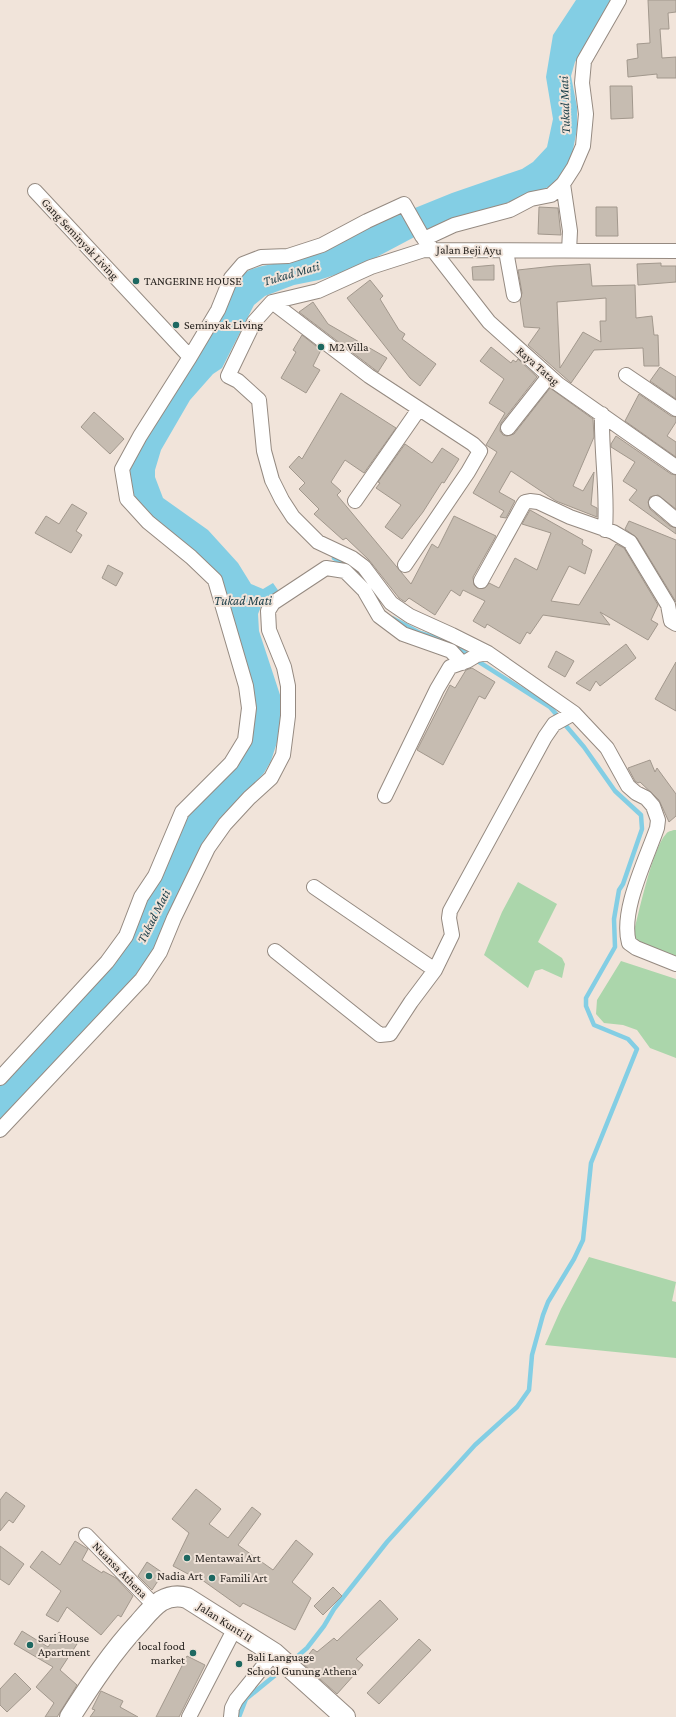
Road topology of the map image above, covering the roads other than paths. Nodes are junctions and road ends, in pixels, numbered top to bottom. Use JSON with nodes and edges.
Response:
{"nodes":[{"id":1,"x":619,"y":0,"type":"edge"},
{"id":2,"x":563,"y":184,"type":"junction"},
{"id":3,"x":35,"y":191,"type":"dead end"},
{"id":4,"x":426,"y":241,"type":"junction"},
{"id":5,"x":506,"y":250,"type":"junction"},
{"id":6,"x":570,"y":251,"type":"junction"},
{"id":7,"x":676,"y":251,"type":"edge"},
{"id":8,"x":514,"y":295,"type":"dead end"},
{"id":9,"x":272,"y":302,"type":"junction"},
{"id":10,"x":190,"y":357,"type":"junction"},
{"id":11,"x":626,"y":375,"type":"dead end"},
{"id":12,"x":549,"y":376,"type":"junction"},
{"id":13,"x":419,"y":409,"type":"junction"},
{"id":14,"x":676,"y":409,"type":"edge"},
{"id":15,"x":602,"y":414,"type":"junction"},
{"id":16,"x":508,"y":428,"type":"dead end"},
{"id":17,"x":676,"y":467,"type":"edge"},
{"id":18,"x":355,"y":501,"type":"dead end"},
{"id":19,"x":656,"y":503,"type":"dead end"},
{"id":20,"x":676,"y":520,"type":"edge"},
{"id":21,"x":605,"y":530,"type":"junction"},
{"id":22,"x":404,"y":565,"type":"dead end"},
{"id":23,"x":481,"y":581,"type":"dead end"},
{"id":24,"x":676,"y":624,"type":"edge"},
{"id":25,"x":474,"y":658,"type":"junction"},
{"id":26,"x":564,"y":718,"type":"junction"},
{"id":27,"x":385,"y":796,"type":"dead end"},
{"id":28,"x":314,"y":887,"type":"dead end"},
{"id":29,"x":276,"y":951,"type":"dead end"},
{"id":30,"x":676,"y":964,"type":"edge"},
{"id":31,"x":435,"y":970,"type":"junction"},
{"id":32,"x":0,"y":1078,"type":"edge"},
{"id":33,"x":0,"y":1130,"type":"edge"},
{"id":34,"x":86,"y":1535,"type":"dead end"},
{"id":35,"x":155,"y":1606,"type":"junction"},
{"id":36,"x":235,"y":1628,"type":"junction"},
{"id":37,"x":274,"y":1653,"type":"junction"},
{"id":38,"x":70,"y":1717,"type":"edge"},
{"id":39,"x":189,"y":1717,"type":"edge"},
{"id":40,"x":232,"y":1717,"type":"edge"},
{"id":41,"x":345,"y":1717,"type":"edge"}],
"edges":[{"from":1,"to":2,"type":"street"},
{"from":2,"to":4,"type":"street"},
{"from":2,"to":6,"type":"street"},
{"from":3,"to":10,"type":"street","name":"Gang Seminyak Living"},
{"from":4,"to":5,"type":"street","name":"Jalan Beji Ayu"},
{"from":4,"to":9,"type":"street","name":"Jalan Beji Ayu"},
{"from":4,"to":10,"type":"street","name":"Raya Tatag"},
{"from":4,"to":12,"type":"street","name":"Raya Tatag"},
{"from":5,"to":6,"type":"street","name":"Jalan Beji Ayu"},
{"from":5,"to":8,"type":"street"},
{"from":6,"to":7,"type":"street","name":"Jalan Beji Ayu"},
{"from":9,"to":13,"type":"street"},
{"from":9,"to":25,"type":"street"},
{"from":10,"to":32,"type":"street"},
{"from":11,"to":14,"type":"street"},
{"from":12,"to":15,"type":"street","name":"Raya Tatag"},
{"from":12,"to":16,"type":"street"},
{"from":13,"to":18,"type":"street"},
{"from":13,"to":22,"type":"street"},
{"from":15,"to":17,"type":"street","name":"Raya Tatag"},
{"from":15,"to":21,"type":"street"},
{"from":19,"to":20,"type":"street"},
{"from":21,"to":23,"type":"street"},
{"from":21,"to":24,"type":"street"},
{"from":25,"to":26,"type":"street"},
{"from":25,"to":27,"type":"street"},
{"from":25,"to":33,"type":"street"},
{"from":26,"to":30,"type":"street"},
{"from":26,"to":31,"type":"street"},
{"from":28,"to":31,"type":"street"},
{"from":29,"to":31,"type":"street"},
{"from":34,"to":35,"type":"street","name":"Nuansa Athena"},
{"from":35,"to":36,"type":"street","name":"Jalan Kunti II"},
{"from":35,"to":38,"type":"street"},
{"from":36,"to":37,"type":"street","name":"Jalan Kunti II"},
{"from":36,"to":39,"type":"street"},
{"from":37,"to":40,"type":"street"},
{"from":37,"to":41,"type":"street","name":"Jalan Kunti II"}]}
